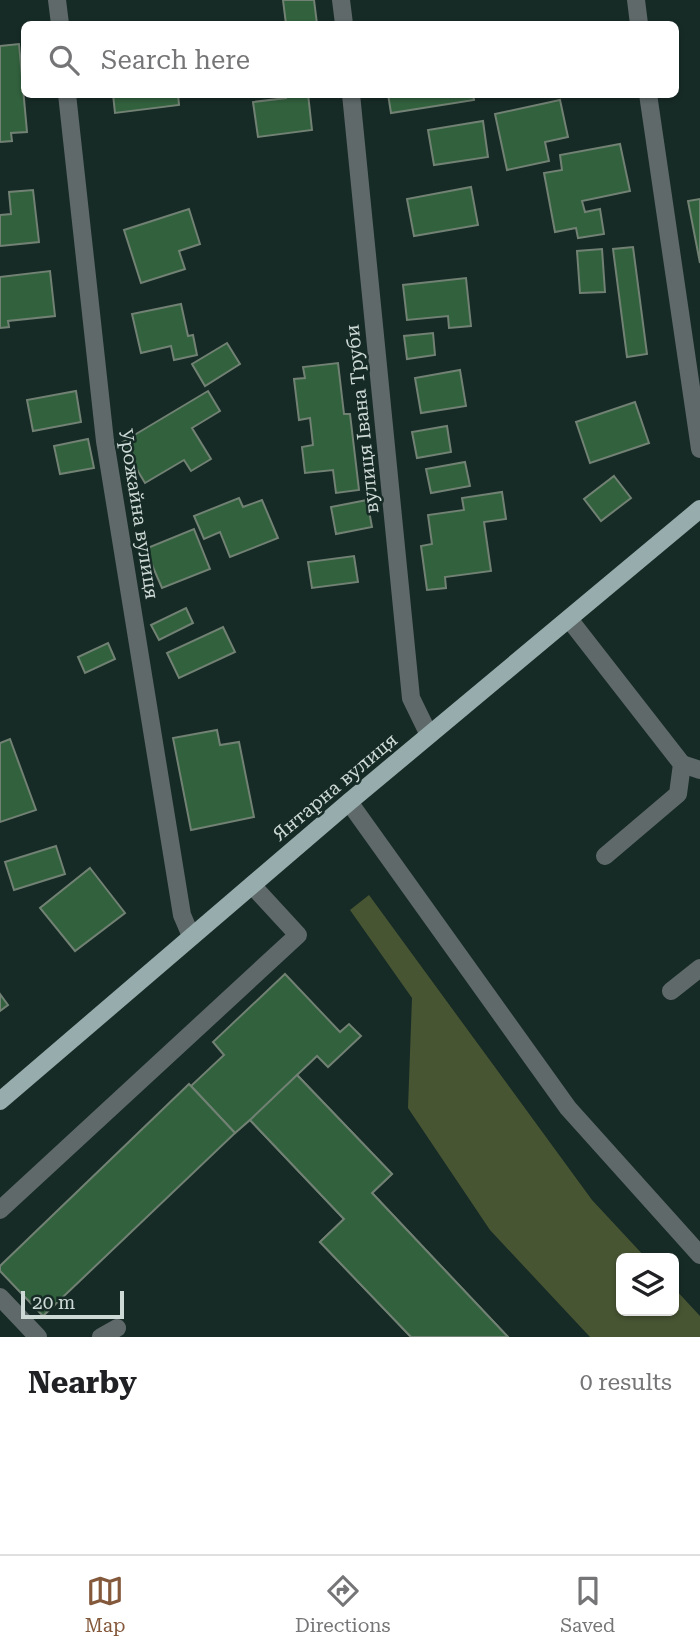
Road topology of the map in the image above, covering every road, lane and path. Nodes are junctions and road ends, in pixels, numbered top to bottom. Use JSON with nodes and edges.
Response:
{"nodes":[{"id":1,"x":57,"y":0,"type":"edge"},
{"id":2,"x":341,"y":0,"type":"edge"},
{"id":3,"x":636,"y":0,"type":"edge"},
{"id":4,"x":60,"y":21,"type":"edge"},
{"id":5,"x":344,"y":21,"type":"edge"},
{"id":6,"x":639,"y":21,"type":"edge"},
{"id":7,"x":67,"y":98,"type":"edge"},
{"id":8,"x":351,"y":98,"type":"edge"},
{"id":9,"x":649,"y":98,"type":"edge"},
{"id":10,"x":700,"y":449,"type":"edge"},
{"id":11,"x":700,"y":509,"type":"edge"},
{"id":12,"x":569,"y":619,"type":"junction"},
{"id":13,"x":429,"y":735,"type":"junction"},
{"id":14,"x":682,"y":764,"type":"junction"},
{"id":15,"x":700,"y":770,"type":"edge"},
{"id":16,"x":349,"y":802,"type":"junction"},
{"id":17,"x":606,"y":856,"type":"dead end"},
{"id":18,"x":252,"y":885,"type":"junction"},
{"id":19,"x":191,"y":936,"type":"junction"},
{"id":20,"x":700,"y":968,"type":"edge"},
{"id":21,"x":671,"y":991,"type":"dead end"},
{"id":22,"x":0,"y":1101,"type":"edge"},
{"id":23,"x":0,"y":1210,"type":"edge"},
{"id":24,"x":700,"y":1255,"type":"edge"},
{"id":25,"x":0,"y":1297,"type":"edge"},
{"id":26,"x":38,"y":1337,"type":"edge"}],
"edges":[{"from":1,"to":4,"type":"street"},
{"from":2,"to":5,"type":"street"},
{"from":3,"to":6,"type":"street"},
{"from":7,"to":19,"type":"street","name":"Урожайна вулиця"},
{"from":8,"to":13,"type":"street","name":"вулиця Івана Труби"},
{"from":9,"to":10,"type":"street"},
{"from":11,"to":12,"type":"main road","name":"Янтарна вулиця"},
{"from":12,"to":13,"type":"main road","name":"Янтарна вулиця"},
{"from":12,"to":14,"type":"street"},
{"from":13,"to":16,"type":"main road","name":"Янтарна вулиця"},
{"from":14,"to":15,"type":"street"},
{"from":14,"to":17,"type":"street"},
{"from":16,"to":18,"type":"main road","name":"Янтарна вулиця"},
{"from":16,"to":24,"type":"street"},
{"from":18,"to":19,"type":"main road","name":"Янтарна вулиця"},
{"from":18,"to":23,"type":"street"},
{"from":19,"to":22,"type":"main road","name":"Янтарна вулиця"},
{"from":20,"to":21,"type":"street"},
{"from":25,"to":26,"type":"street"}]}
